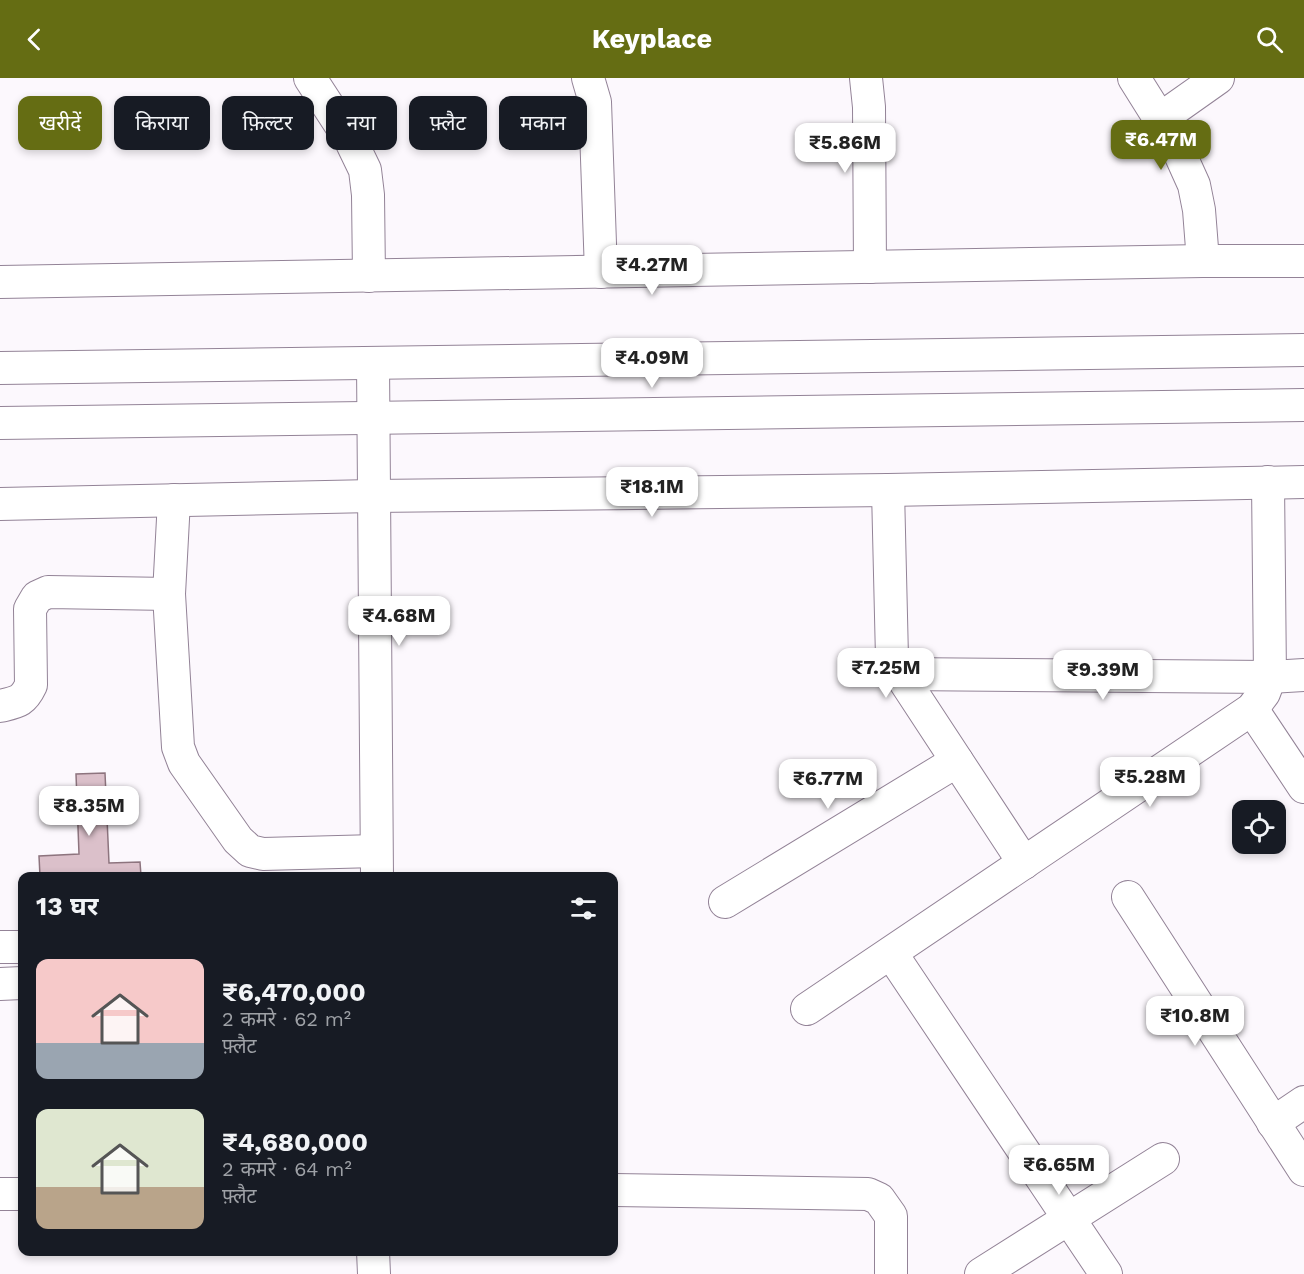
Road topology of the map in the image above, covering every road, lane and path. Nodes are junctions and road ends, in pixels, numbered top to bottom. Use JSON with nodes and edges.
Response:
{"nodes":[{"id":1,"x":310,"y":78,"type":"edge"},
{"id":2,"x":588,"y":78,"type":"edge"},
{"id":3,"x":866,"y":78,"type":"edge"},
{"id":4,"x":1134,"y":78,"type":"edge"},
{"id":5,"x":1218,"y":78,"type":"edge"},
{"id":6,"x":1160,"y":119,"type":"junction"},
{"id":7,"x":1203,"y":261,"type":"junction"},
{"id":8,"x":1304,"y":261,"type":"edge"},
{"id":9,"x":870,"y":267,"type":"junction"},
{"id":10,"x":601,"y":272,"type":"junction"},
{"id":11,"x":369,"y":276,"type":"junction"},
{"id":12,"x":0,"y":282,"type":"edge"},
{"id":13,"x":1304,"y":350,"type":"edge"},
{"id":14,"x":373,"y":363,"type":"junction"},
{"id":15,"x":0,"y":368,"type":"edge"},
{"id":16,"x":1304,"y":405,"type":"edge"},
{"id":17,"x":373,"y":418,"type":"junction"},
{"id":18,"x":0,"y":423,"type":"edge"},
{"id":19,"x":1268,"y":482,"type":"junction"},
{"id":20,"x":1304,"y":482,"type":"edge"},
{"id":21,"x":888,"y":490,"type":"junction"},
{"id":22,"x":373,"y":496,"type":"junction"},
{"id":23,"x":174,"y":500,"type":"junction"},
{"id":24,"x":0,"y":504,"type":"edge"},
{"id":25,"x":169,"y":594,"type":"junction"},
{"id":26,"x":900,"y":674,"type":"junction"},
{"id":27,"x":1304,"y":675,"type":"edge"},
{"id":28,"x":1270,"y":677,"type":"junction"},
{"id":29,"x":0,"y":706,"type":"edge"},
{"id":30,"x":1252,"y":709,"type":"junction"},
{"id":31,"x":957,"y":761,"type":"junction"},
{"id":32,"x":1304,"y":787,"type":"edge"},
{"id":33,"x":1024,"y":863,"type":"junction"},
{"id":34,"x":376,"y":864,"type":"edge"},
{"id":35,"x":1128,"y":897,"type":"dead end"},
{"id":36,"x":725,"y":902,"type":"dead end"},
{"id":37,"x":18,"y":946,"type":"edge"},
{"id":38,"x":0,"y":947,"type":"edge"},
{"id":39,"x":891,"y":953,"type":"junction"},
{"id":40,"x":0,"y":984,"type":"edge"},
{"id":41,"x":18,"y":984,"type":"edge"},
{"id":42,"x":807,"y":1009,"type":"dead end"},
{"id":43,"x":1304,"y":1102,"type":"edge"},
{"id":44,"x":1273,"y":1123,"type":"junction"},
{"id":45,"x":1163,"y":1158,"type":"dead end"},
{"id":46,"x":1304,"y":1170,"type":"edge"},
{"id":47,"x":618,"y":1190,"type":"edge"},
{"id":48,"x":0,"y":1194,"type":"edge"},
{"id":49,"x":18,"y":1194,"type":"edge"},
{"id":50,"x":1069,"y":1219,"type":"junction"},
{"id":51,"x":374,"y":1256,"type":"edge"},
{"id":52,"x":374,"y":1274,"type":"edge"},
{"id":53,"x":891,"y":1274,"type":"edge"},
{"id":54,"x":981,"y":1274,"type":"edge"},
{"id":55,"x":1106,"y":1274,"type":"edge"}],
"edges":[{"from":1,"to":11,"type":"street"},
{"from":2,"to":10,"type":"street"},
{"from":3,"to":9,"type":"street"},
{"from":4,"to":6,"type":"street"},
{"from":5,"to":6,"type":"street"},
{"from":6,"to":7,"type":"street"},
{"from":7,"to":8,"type":"street"},
{"from":7,"to":9,"type":"street"},
{"from":9,"to":10,"type":"street"},
{"from":10,"to":11,"type":"street"},
{"from":11,"to":12,"type":"street"},
{"from":13,"to":14,"type":"street"},
{"from":14,"to":15,"type":"street"},
{"from":14,"to":17,"type":"street"},
{"from":16,"to":17,"type":"street"},
{"from":17,"to":18,"type":"street"},
{"from":17,"to":22,"type":"street"},
{"from":19,"to":20,"type":"street"},
{"from":19,"to":21,"type":"street"},
{"from":19,"to":28,"type":"street"},
{"from":21,"to":22,"type":"street"},
{"from":21,"to":26,"type":"street"},
{"from":22,"to":23,"type":"street"},
{"from":22,"to":34,"type":"street"},
{"from":23,"to":24,"type":"street"},
{"from":23,"to":25,"type":"street"},
{"from":25,"to":29,"type":"street"},
{"from":25,"to":34,"type":"street"},
{"from":26,"to":28,"type":"street"},
{"from":26,"to":31,"type":"street"},
{"from":27,"to":28,"type":"street"},
{"from":28,"to":30,"type":"street"},
{"from":30,"to":32,"type":"street"},
{"from":30,"to":33,"type":"street"},
{"from":31,"to":33,"type":"street"},
{"from":31,"to":36,"type":"street"},
{"from":33,"to":39,"type":"street"},
{"from":35,"to":44,"type":"street"},
{"from":37,"to":38,"type":"street"},
{"from":39,"to":42,"type":"street"},
{"from":39,"to":50,"type":"street"},
{"from":40,"to":41,"type":"street"},
{"from":43,"to":44,"type":"street"},
{"from":44,"to":46,"type":"street"},
{"from":45,"to":50,"type":"street"},
{"from":47,"to":53,"type":"street"},
{"from":48,"to":49,"type":"street"},
{"from":50,"to":54,"type":"street"},
{"from":50,"to":55,"type":"street"},
{"from":51,"to":52,"type":"street"}]}
